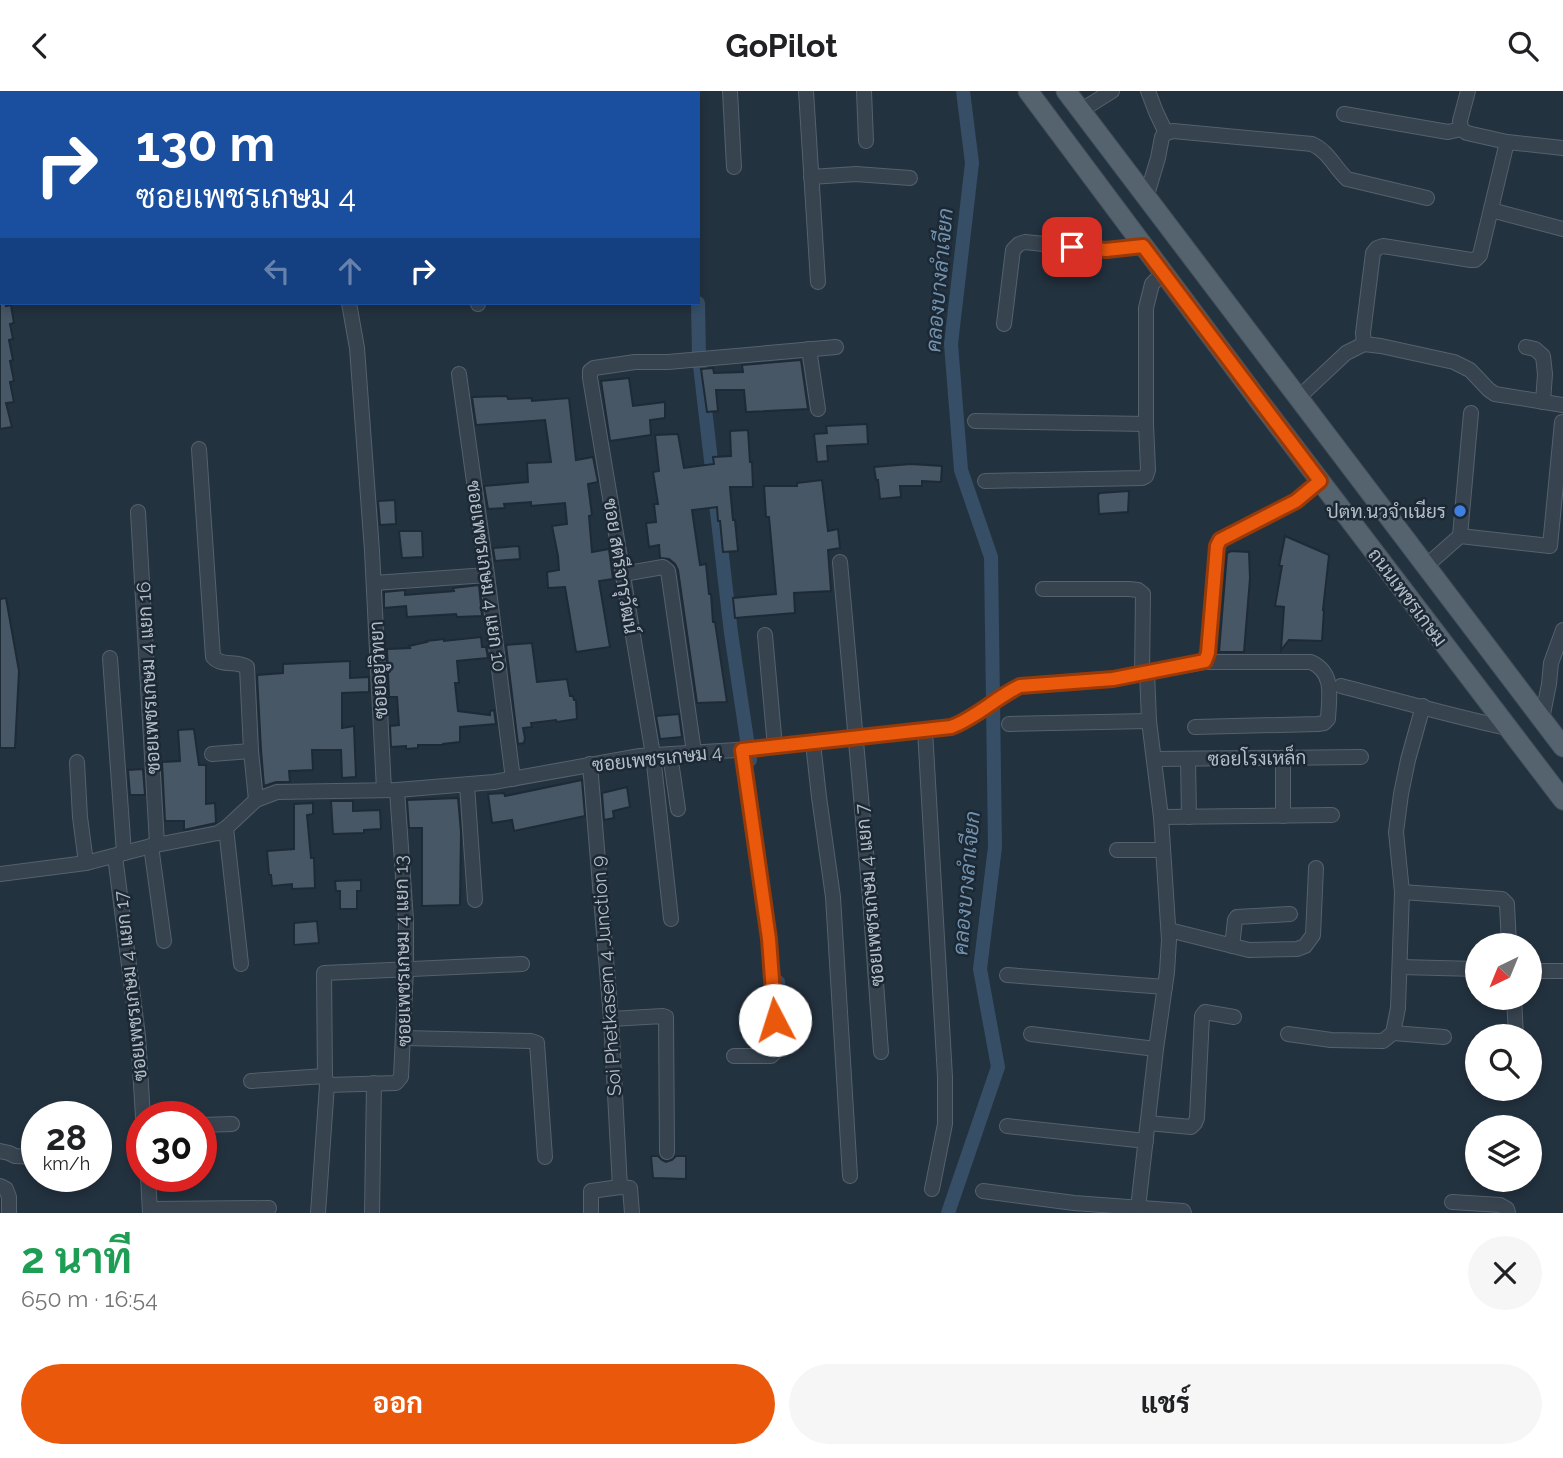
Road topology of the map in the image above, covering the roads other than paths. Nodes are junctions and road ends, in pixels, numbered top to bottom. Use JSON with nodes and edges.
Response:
{"nodes":[{"id":1,"x":730,"y":91,"type":"edge"},
{"id":2,"x":806,"y":91,"type":"edge"},
{"id":3,"x":864,"y":91,"type":"edge"},
{"id":4,"x":1028,"y":91,"type":"edge"},
{"id":5,"x":1066,"y":91,"type":"edge"},
{"id":6,"x":1112,"y":91,"type":"edge"},
{"id":7,"x":1148,"y":91,"type":"edge"},
{"id":8,"x":1468,"y":91,"type":"edge"},
{"id":9,"x":1080,"y":111,"type":"junction"},
{"id":10,"x":1344,"y":114,"type":"dead end"},
{"id":11,"x":1461,"y":129,"type":"junction"},
{"id":12,"x":1166,"y":132,"type":"junction"},
{"id":13,"x":866,"y":141,"type":"dead end"},
{"id":14,"x":1507,"y":142,"type":"junction"},
{"id":15,"x":1563,"y":148,"type":"edge"},
{"id":16,"x":734,"y":167,"type":"dead end"},
{"id":17,"x":811,"y":177,"type":"junction"},
{"id":18,"x":910,"y":178,"type":"dead end"},
{"id":19,"x":1146,"y":198,"type":"junction"},
{"id":20,"x":1427,"y":198,"type":"dead end"},
{"id":21,"x":1491,"y":210,"type":"junction"},
{"id":22,"x":1563,"y":229,"type":"edge"},
{"id":23,"x":1143,"y":246,"type":"junction"},
{"id":24,"x":1163,"y":273,"type":"junction"},
{"id":25,"x":818,"y":282,"type":"dead end"},
{"id":26,"x":349,"y":305,"type":"edge"},
{"id":27,"x":1004,"y":324,"type":"dead end"},
{"id":28,"x":1364,"y":344,"type":"junction"},
{"id":29,"x":836,"y":347,"type":"dead end"},
{"id":30,"x":1526,"y":347,"type":"dead end"},
{"id":31,"x":809,"y":349,"type":"junction"},
{"id":32,"x":459,"y":374,"type":"dead end"},
{"id":33,"x":1298,"y":398,"type":"junction"},
{"id":34,"x":1543,"y":402,"type":"junction"},
{"id":35,"x":1563,"y":405,"type":"edge"},
{"id":36,"x":818,"y":409,"type":"dead end"},
{"id":37,"x":1471,"y":413,"type":"dead end"},
{"id":38,"x":975,"y":421,"type":"dead end"},
{"id":39,"x":1562,"y":422,"type":"edge"},
{"id":40,"x":1146,"y":425,"type":"junction"},
{"id":41,"x":199,"y":449,"type":"dead end"},
{"id":42,"x":985,"y":481,"type":"dead end"},
{"id":43,"x":1320,"y":481,"type":"junction"},
{"id":44,"x":138,"y":512,"type":"dead end"},
{"id":45,"x":1460,"y":536,"type":"junction"},
{"id":46,"x":840,"y":562,"type":"dead end"},
{"id":47,"x":1426,"y":566,"type":"junction"},
{"id":48,"x":623,"y":574,"type":"junction"},
{"id":49,"x":487,"y":575,"type":"junction"},
{"id":50,"x":374,"y":583,"type":"junction"},
{"id":51,"x":1043,"y":589,"type":"dead end"},
{"id":52,"x":1563,"y":630,"type":"edge"},
{"id":53,"x":765,"y":635,"type":"dead end"},
{"id":54,"x":110,"y":658,"type":"dead end"},
{"id":55,"x":1205,"y":661,"type":"junction"},
{"id":56,"x":1145,"y":673,"type":"junction"},
{"id":57,"x":1341,"y":686,"type":"dead end"},
{"id":58,"x":1423,"y":706,"type":"junction"},
{"id":59,"x":1542,"y":719,"type":"junction"},
{"id":60,"x":1149,"y":720,"type":"junction"},
{"id":61,"x":1009,"y":724,"type":"dead end"},
{"id":62,"x":1195,"y":727,"type":"dead end"},
{"id":63,"x":1507,"y":728,"type":"junction"},
{"id":64,"x":925,"y":730,"type":"junction"},
{"id":65,"x":855,"y":738,"type":"junction"},
{"id":66,"x":813,"y":743,"type":"junction"},
{"id":67,"x":775,"y":747,"type":"junction"},
{"id":68,"x":1563,"y":747,"type":"edge"},
{"id":69,"x":746,"y":750,"type":"junction"},
{"id":70,"x":251,"y":751,"type":"junction"},
{"id":71,"x":694,"y":752,"type":"junction"},
{"id":72,"x":212,"y":754,"type":"dead end"},
{"id":73,"x":670,"y":754,"type":"junction"},
{"id":74,"x":653,"y":755,"type":"junction"},
{"id":75,"x":1361,"y":757,"type":"dead end"},
{"id":76,"x":1283,"y":758,"type":"junction"},
{"id":77,"x":1154,"y":759,"type":"junction"},
{"id":78,"x":1188,"y":759,"type":"junction"},
{"id":79,"x":77,"y":762,"type":"dead end"},
{"id":80,"x":590,"y":764,"type":"junction"},
{"id":81,"x":513,"y":779,"type":"junction"},
{"id":82,"x":467,"y":785,"type":"junction"},
{"id":83,"x":391,"y":790,"type":"junction"},
{"id":84,"x":256,"y":800,"type":"junction"},
{"id":85,"x":1563,"y":800,"type":"edge"},
{"id":86,"x":678,"y":809,"type":"dead end"},
{"id":87,"x":1283,"y":815,"type":"junction"},
{"id":88,"x":1332,"y":815,"type":"dead end"},
{"id":89,"x":1161,"y":817,"type":"junction"},
{"id":90,"x":1189,"y":817,"type":"junction"},
{"id":91,"x":226,"y":828,"type":"junction"},
{"id":92,"x":154,"y":845,"type":"junction"},
{"id":93,"x":1117,"y":850,"type":"dead end"},
{"id":94,"x":1163,"y":850,"type":"junction"},
{"id":95,"x":120,"y":855,"type":"junction"},
{"id":96,"x":86,"y":863,"type":"junction"},
{"id":97,"x":1315,"y":868,"type":"dead end"},
{"id":98,"x":0,"y":874,"type":"edge"},
{"id":99,"x":1402,"y":892,"type":"junction"},
{"id":100,"x":475,"y":900,"type":"dead end"},
{"id":101,"x":1290,"y":914,"type":"dead end"},
{"id":102,"x":671,"y":919,"type":"dead end"},
{"id":103,"x":1169,"y":930,"type":"junction"},
{"id":104,"x":1508,"y":933,"type":"edge"},
{"id":105,"x":163,"y":941,"type":"dead end"},
{"id":106,"x":1232,"y":946,"type":"junction"},
{"id":107,"x":240,"y":964,"type":"dead end"},
{"id":108,"x":522,"y":964,"type":"dead end"},
{"id":109,"x":1400,"y":967,"type":"junction"},
{"id":110,"x":406,"y":969,"type":"junction"},
{"id":111,"x":1465,"y":969,"type":"edge"},
{"id":112,"x":1542,"y":971,"type":"edge"},
{"id":113,"x":1563,"y":971,"type":"edge"},
{"id":114,"x":1007,"y":975,"type":"dead end"},
{"id":115,"x":1165,"y":987,"type":"junction"},
{"id":116,"x":1234,"y":1017,"type":"dead end"},
{"id":117,"x":611,"y":1020,"type":"junction"},
{"id":118,"x":1393,"y":1033,"type":"junction"},
{"id":119,"x":1031,"y":1034,"type":"dead end"},
{"id":120,"x":1289,"y":1034,"type":"dead end"},
{"id":121,"x":1444,"y":1037,"type":"dead end"},
{"id":122,"x":404,"y":1038,"type":"junction"},
{"id":123,"x":1156,"y":1049,"type":"junction"},
{"id":124,"x":881,"y":1052,"type":"dead end"},
{"id":125,"x":734,"y":1056,"type":"dead end"},
{"id":126,"x":251,"y":1081,"type":"dead end"},
{"id":127,"x":326,"y":1081,"type":"junction"},
{"id":128,"x":374,"y":1083,"type":"junction"},
{"id":129,"x":143,"y":1101,"type":"edge"},
{"id":130,"x":1148,"y":1123,"type":"junction"},
{"id":131,"x":217,"y":1124,"type":"edge"},
{"id":132,"x":232,"y":1124,"type":"dead end"},
{"id":133,"x":1007,"y":1126,"type":"dead end"},
{"id":134,"x":1146,"y":1141,"type":"junction"},
{"id":135,"x":0,"y":1151,"type":"edge"},
{"id":136,"x":667,"y":1152,"type":"dead end"},
{"id":137,"x":21,"y":1156,"type":"edge"},
{"id":138,"x":545,"y":1157,"type":"dead end"},
{"id":139,"x":850,"y":1175,"type":"dead end"},
{"id":140,"x":0,"y":1186,"type":"edge"},
{"id":141,"x":620,"y":1187,"type":"junction"},
{"id":142,"x":932,"y":1189,"type":"dead end"},
{"id":143,"x":983,"y":1191,"type":"dead end"},
{"id":144,"x":149,"y":1192,"type":"edge"},
{"id":145,"x":1451,"y":1202,"type":"dead end"},
{"id":146,"x":269,"y":1208,"type":"dead end"},
{"id":147,"x":1073,"y":1208,"type":"edge"},
{"id":148,"x":1138,"y":1210,"type":"edge"},
{"id":149,"x":150,"y":1211,"type":"edge"},
{"id":150,"x":9,"y":1213,"type":"edge"},
{"id":151,"x":318,"y":1213,"type":"edge"},
{"id":152,"x":372,"y":1213,"type":"edge"},
{"id":153,"x":591,"y":1213,"type":"edge"},
{"id":154,"x":632,"y":1213,"type":"edge"},
{"id":155,"x":1184,"y":1213,"type":"edge"},
{"id":156,"x":1508,"y":1213,"type":"edge"}],
"edges":[{"from":1,"to":16,"type":"street"},
{"from":2,"to":17,"type":"street"},
{"from":3,"to":13,"type":"street"},
{"from":4,"to":23,"type":"main road","name":"ถนนเพชรเกษม"},
{"from":5,"to":9,"type":"main road","name":"ถนนเพชรเกษม"},
{"from":6,"to":9,"type":"street"},
{"from":7,"to":12,"type":"street"},
{"from":8,"to":11,"type":"street"},
{"from":9,"to":19,"type":"main road","name":"ถนนเพชรเกษม"},
{"from":10,"to":11,"type":"street"},
{"from":11,"to":14,"type":"street"},
{"from":12,"to":19,"type":"street"},
{"from":12,"to":20,"type":"street"},
{"from":14,"to":15,"type":"street"},
{"from":14,"to":21,"type":"street"},
{"from":17,"to":18,"type":"street"},
{"from":17,"to":25,"type":"street"},
{"from":19,"to":33,"type":"main road","name":"ถนนเพชรเกษม"},
{"from":21,"to":22,"type":"street"},
{"from":21,"to":28,"type":"street"},
{"from":23,"to":24,"type":"main road","name":"ถนนเพชรเกษม"},
{"from":23,"to":27,"type":"street"},
{"from":24,"to":40,"type":"street"},
{"from":24,"to":43,"type":"main road","name":"ถนนเพชรเกษม"},
{"from":26,"to":50,"type":"street","name":"ซอยอยู่วิทยา"},
{"from":28,"to":33,"type":"street"},
{"from":28,"to":34,"type":"street"},
{"from":29,"to":31,"type":"street"},
{"from":30,"to":34,"type":"street"},
{"from":31,"to":36,"type":"street"},
{"from":31,"to":48,"type":"street","name":"ซอย สตรีจารุวัฒน์"},
{"from":32,"to":49,"type":"street","name":"ซอยเพชรเกษม 4 แยก 10"},
{"from":33,"to":47,"type":"main road","name":"ถนนเพชรเกษม"},
{"from":34,"to":35,"type":"street"},
{"from":37,"to":45,"type":"street"},
{"from":38,"to":40,"type":"street"},
{"from":39,"to":45,"type":"street"},
{"from":40,"to":42,"type":"street"},
{"from":41,"to":70,"type":"street"},
{"from":43,"to":55,"type":"street"},
{"from":43,"to":63,"type":"main road","name":"ถนนเพชรเกษม"},
{"from":44,"to":92,"type":"street","name":"ซอยเพชรเกษม 4 แยก 16"},
{"from":45,"to":47,"type":"street"},
{"from":46,"to":65,"type":"street","name":"ซอยเพชรเกษม 4 แยก 7"},
{"from":47,"to":59,"type":"main road","name":"ถนนเพชรเกษม"},
{"from":48,"to":71,"type":"street"},
{"from":48,"to":74,"type":"street","name":"ซอย สตรีจารุวัฒน์"},
{"from":49,"to":50,"type":"street"},
{"from":49,"to":81,"type":"street","name":"ซอยเพชรเกษม 4 แยก 10"},
{"from":50,"to":83,"type":"street","name":"ซอยอยู่วิทยา"},
{"from":51,"to":56,"type":"street"},
{"from":52,"to":59,"type":"street"},
{"from":53,"to":67,"type":"street"},
{"from":54,"to":95,"type":"street","name":"ซอยเพชรเกษม 4 แยก 17"},
{"from":55,"to":56,"type":"street","name":"ซอยเพชรเกษม 4"},
{"from":55,"to":62,"type":"street","name":"ซอยเพชรเกษม 4"},
{"from":56,"to":60,"type":"street"},
{"from":56,"to":64,"type":"street","name":"ซอยเพชรเกษม 4"},
{"from":57,"to":58,"type":"street"},
{"from":58,"to":63,"type":"street"},
{"from":58,"to":99,"type":"street"},
{"from":59,"to":68,"type":"main road","name":"ถนนเพชรเกษม"},
{"from":60,"to":61,"type":"street"},
{"from":60,"to":77,"type":"street"},
{"from":63,"to":85,"type":"main road","name":"ถนนเพชรเกษม"},
{"from":64,"to":65,"type":"street","name":"ซอยเพชรเกษม 4"},
{"from":64,"to":142,"type":"street"},
{"from":65,"to":66,"type":"street","name":"ซอยเพชรเกษม 4"},
{"from":65,"to":124,"type":"street","name":"ซอยเพชรเกษม 4 แยก 7"},
{"from":66,"to":67,"type":"street","name":"ซอยเพชรเกษม 4"},
{"from":66,"to":139,"type":"street"},
{"from":67,"to":69,"type":"street","name":"ซอยเพชรเกษม 4"},
{"from":69,"to":71,"type":"street","name":"ซอยเพชรเกษม 4"},
{"from":69,"to":125,"type":"street"},
{"from":70,"to":72,"type":"street"},
{"from":70,"to":84,"type":"street"},
{"from":71,"to":73,"type":"street","name":"ซอยเพชรเกษม 4"},
{"from":73,"to":74,"type":"street","name":"ซอยเพชรเกษม 4"},
{"from":73,"to":86,"type":"street"},
{"from":74,"to":80,"type":"street","name":"ซอยเพชรเกษม 4"},
{"from":74,"to":102,"type":"street","name":"ซอย สตรีจารุวัฒน์"},
{"from":75,"to":76,"type":"street","name":"ซอยโรงเหล็ก"},
{"from":76,"to":78,"type":"street","name":"ซอยโรงเหล็ก"},
{"from":76,"to":87,"type":"street"},
{"from":77,"to":78,"type":"street","name":"ซอยโรงเหล็ก"},
{"from":77,"to":89,"type":"street"},
{"from":78,"to":90,"type":"street"},
{"from":79,"to":96,"type":"street"},
{"from":80,"to":81,"type":"street","name":"ซอยเพชรเกษม 4"},
{"from":80,"to":117,"type":"street","name":"Soi Phetkasem 4 Junction 9"},
{"from":81,"to":82,"type":"street","name":"ซอยเพชรเกษม 4"},
{"from":82,"to":83,"type":"street","name":"ซอยเพชรเกษม 4"},
{"from":82,"to":100,"type":"street"},
{"from":83,"to":84,"type":"street","name":"ซอยเพชรเกษม 4"},
{"from":83,"to":110,"type":"street","name":"ซอยเพชรเกษม 4 แยก 13"},
{"from":84,"to":91,"type":"street","name":"ซอยเพชรเกษม 4"},
{"from":87,"to":88,"type":"street"},
{"from":87,"to":90,"type":"street"},
{"from":89,"to":90,"type":"street"},
{"from":89,"to":94,"type":"street"},
{"from":91,"to":92,"type":"street","name":"ซอยเพชรเกษม 4"},
{"from":91,"to":107,"type":"street"},
{"from":92,"to":95,"type":"street","name":"ซอยเพชรเกษม 4"},
{"from":92,"to":105,"type":"street","name":"ซอยเพชรเกษม 4 แยก 16"},
{"from":93,"to":94,"type":"street"},
{"from":94,"to":103,"type":"street"},
{"from":95,"to":96,"type":"street","name":"ซอยเพชรเกษม 4"},
{"from":95,"to":129,"type":"street","name":"ซอยเพชรเกษม 4 แยก 17"},
{"from":96,"to":98,"type":"street","name":"ซอยเพชรเกษม 4"},
{"from":97,"to":106,"type":"street"},
{"from":99,"to":104,"type":"street"},
{"from":99,"to":109,"type":"street"},
{"from":101,"to":106,"type":"street"},
{"from":103,"to":106,"type":"street"},
{"from":103,"to":115,"type":"street"},
{"from":108,"to":110,"type":"street"},
{"from":109,"to":111,"type":"street"},
{"from":109,"to":118,"type":"street"},
{"from":110,"to":122,"type":"street","name":"ซอยเพชรเกษม 4 แยก 13"},
{"from":110,"to":127,"type":"street"},
{"from":112,"to":113,"type":"street"},
{"from":114,"to":115,"type":"street"},
{"from":115,"to":123,"type":"street"},
{"from":116,"to":130,"type":"street"},
{"from":117,"to":136,"type":"street"},
{"from":117,"to":141,"type":"street","name":"Soi Phetkasem 4 Junction 9"},
{"from":118,"to":120,"type":"street"},
{"from":118,"to":121,"type":"street"},
{"from":119,"to":123,"type":"street"},
{"from":122,"to":128,"type":"street","name":"ซอยเพชรเกษม 4 แยก 13"},
{"from":122,"to":138,"type":"street"},
{"from":123,"to":130,"type":"street"},
{"from":126,"to":127,"type":"street","name":"ซอยเพชรเกษม 4 แยก 13"},
{"from":127,"to":128,"type":"street","name":"ซอยเพชรเกษม 4 แยก 13"},
{"from":127,"to":151,"type":"street"},
{"from":128,"to":152,"type":"street"},
{"from":130,"to":134,"type":"street"},
{"from":131,"to":132,"type":"street"},
{"from":133,"to":134,"type":"street"},
{"from":134,"to":148,"type":"street"},
{"from":135,"to":137,"type":"street"},
{"from":140,"to":150,"type":"street"},
{"from":141,"to":153,"type":"street"},
{"from":141,"to":154,"type":"street"},
{"from":143,"to":147,"type":"street"},
{"from":144,"to":149,"type":"street"},
{"from":145,"to":156,"type":"street"},
{"from":146,"to":149,"type":"street"},
{"from":147,"to":148,"type":"street"},
{"from":148,"to":155,"type":"street"}]}
